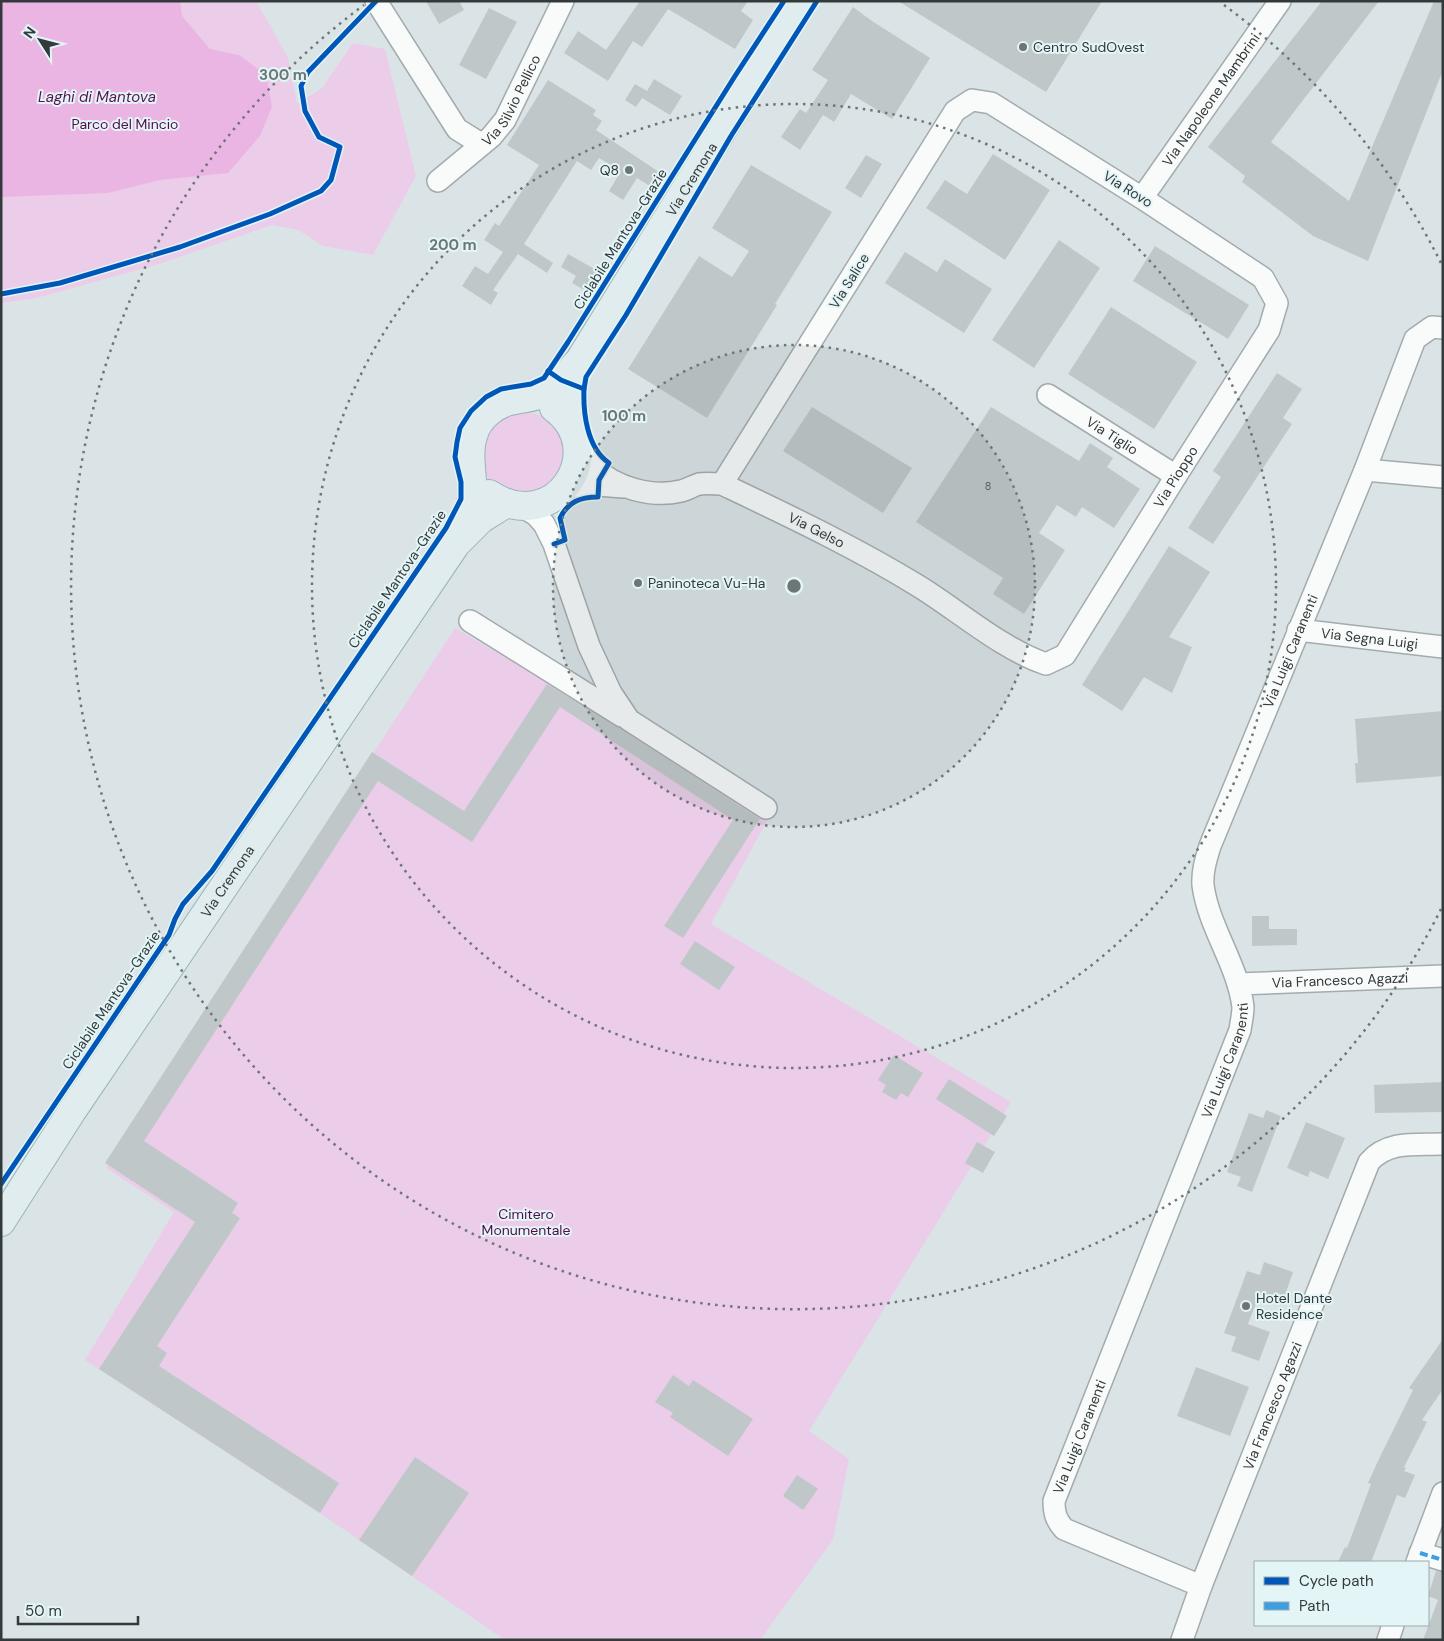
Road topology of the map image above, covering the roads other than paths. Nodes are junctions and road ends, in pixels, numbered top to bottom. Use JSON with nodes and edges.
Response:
{"nodes":[{"id":1,"x":376,"y":1,"type":"edge"},
{"id":2,"x":563,"y":1,"type":"edge"},
{"id":3,"x":802,"y":1,"type":"edge"},
{"id":4,"x":1280,"y":1,"type":"edge"},
{"id":5,"x":991,"y":103,"type":"joint"},
{"id":6,"x":481,"y":144,"type":"junction"},
{"id":7,"x":438,"y":181,"type":"dead end"},
{"id":8,"x":1142,"y":198,"type":"junction"},
{"id":9,"x":1263,"y":278,"type":"joint"},
{"id":10,"x":1443,"y":328,"type":"edge"},
{"id":11,"x":581,"y":358,"type":"junction"},
{"id":12,"x":1048,"y":395,"type":"dead end"},
{"id":13,"x":525,"y":399,"type":"junction"},
{"id":14,"x":572,"y":433,"type":"junction"},
{"id":15,"x":471,"y":464,"type":"junction"},
{"id":16,"x":1365,"y":470,"type":"junction"},
{"id":17,"x":1176,"y":476,"type":"junction"},
{"id":18,"x":1443,"y":477,"type":"edge"},
{"id":19,"x":722,"y":484,"type":"junction"},
{"id":20,"x":628,"y":488,"type":"junction"},
{"id":21,"x":560,"y":492,"type":"junction"},
{"id":22,"x":514,"y":505,"type":"junction"},
{"id":23,"x":456,"y":544,"type":"junction"},
{"id":24,"x":554,"y":544,"type":"junction"},
{"id":25,"x":470,"y":621,"type":"dead end"},
{"id":26,"x":1298,"y":630,"type":"junction"},
{"id":27,"x":1443,"y":647,"type":"edge"},
{"id":28,"x":1046,"y":664,"type":"joint"},
{"id":29,"x":629,"y":720,"type":"junction"},
{"id":30,"x":766,"y":808,"type":"dead end"},
{"id":31,"x":1443,"y":976,"type":"edge"},
{"id":32,"x":1238,"y":984,"type":"junction"},
{"id":33,"x":1443,"y":1144,"type":"edge"},
{"id":34,"x":1,"y":1222,"type":"edge"},
{"id":35,"x":1443,"y":1493,"type":"edge"},
{"id":36,"x":1419,"y":1558,"type":"edge"},
{"id":37,"x":1443,"y":1560,"type":"edge"},
{"id":38,"x":1201,"y":1586,"type":"junction"},
{"id":39,"x":1393,"y":1626,"type":"edge"},
{"id":40,"x":1182,"y":1640,"type":"edge"},
{"id":41,"x":1388,"y":1640,"type":"edge"}],
"edges":[{"from":1,"to":6,"type":"street"},
{"from":2,"to":6,"type":"street","name":"Via Silvio Pellico"},
{"from":3,"to":11,"type":"main road","name":"Via Cremona"},
{"from":4,"to":8,"type":"street","name":"Via Napoleone Mambrini"},
{"from":5,"to":8,"type":"street","name":"Via Rovo"},
{"from":5,"to":19,"type":"street","name":"Via Salice"},
{"from":6,"to":7,"type":"street","name":"Via Silvio Pellico"},
{"from":8,"to":9,"type":"street","name":"Via Rovo"},
{"from":9,"to":17,"type":"street","name":"Via Pioppo"},
{"from":10,"to":16,"type":"street","name":"Via Luigi Caranenti"},
{"from":11,"to":13,"type":"main road","name":"Via Cremona"},
{"from":11,"to":14,"type":"main road","name":"Via Cremona"},
{"from":12,"to":17,"type":"street","name":"Via Tiglio"},
{"from":13,"to":14,"type":"main road","name":"Via Cremona"},
{"from":13,"to":15,"type":"main road","name":"Via Cremona"},
{"from":14,"to":20,"type":"street","name":"Via Gelso"},
{"from":14,"to":21,"type":"main road","name":"Via Cremona"},
{"from":15,"to":22,"type":"main road","name":"Via Cremona"},
{"from":15,"to":23,"type":"main road","name":"Via Cremona"},
{"from":16,"to":18,"type":"street"},
{"from":16,"to":26,"type":"street","name":"Via Luigi Caranenti"},
{"from":17,"to":28,"type":"street","name":"Via Pioppo"},
{"from":19,"to":20,"type":"street","name":"Via Gelso"},
{"from":19,"to":28,"type":"street","name":"Via Gelso"},
{"from":20,"to":21,"type":"street"},
{"from":21,"to":22,"type":"main road","name":"Via Cremona"},
{"from":21,"to":24,"type":"street"},
{"from":22,"to":23,"type":"main road","name":"Via Cremona"},
{"from":22,"to":24,"type":"street"},
{"from":23,"to":34,"type":"main road","name":"Via Cremona"},
{"from":24,"to":29,"type":"street"},
{"from":25,"to":29,"type":"street"},
{"from":26,"to":27,"type":"street","name":"Via Segna Luigi"},
{"from":26,"to":32,"type":"street","name":"Via Luigi Caranenti"},
{"from":29,"to":30,"type":"street"},
{"from":31,"to":32,"type":"street","name":"Via Francesco Agazzi"},
{"from":32,"to":38,"type":"street","name":"Via Luigi Caranenti"},
{"from":33,"to":38,"type":"street","name":"Via Francesco Agazzi"},
{"from":35,"to":36,"type":"street"},
{"from":36,"to":37,"type":"street"},
{"from":38,"to":40,"type":"street","name":"Via Francesco Agazzi"},
{"from":39,"to":41,"type":"street"}]}
